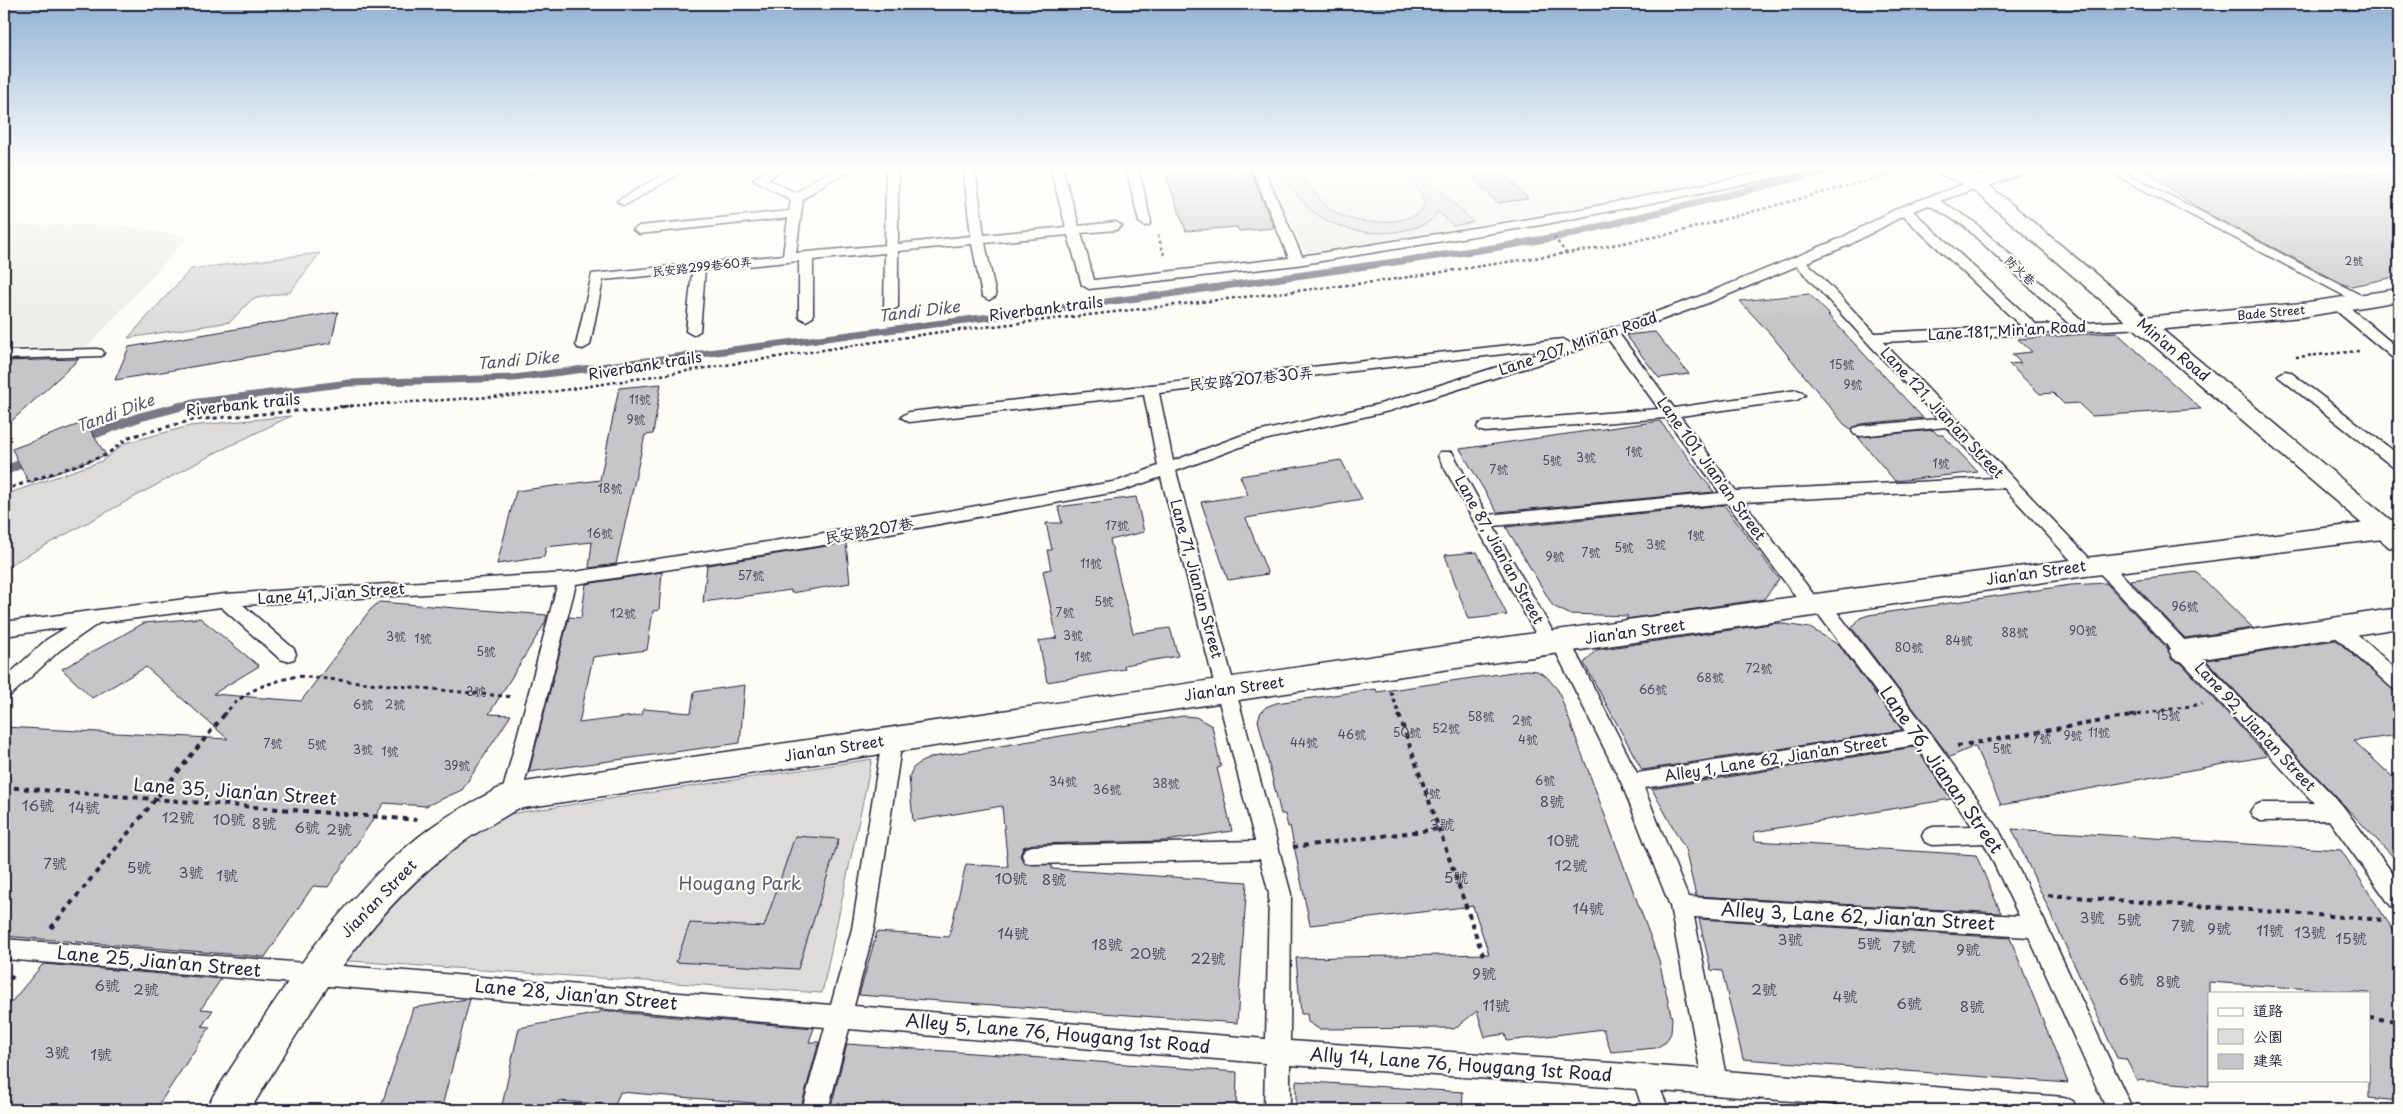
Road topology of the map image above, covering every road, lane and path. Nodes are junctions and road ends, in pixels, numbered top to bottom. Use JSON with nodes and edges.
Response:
{"nodes":[{"id":1,"x":747,"y":219,"type":"edge"},
{"id":2,"x":794,"y":219,"type":"edge"},
{"id":3,"x":891,"y":219,"type":"edge"},
{"id":4,"x":975,"y":219,"type":"edge"},
{"id":5,"x":1071,"y":219,"type":"edge"},
{"id":6,"x":1144,"y":219,"type":"edge"},
{"id":7,"x":1279,"y":219,"type":"edge"},
{"id":8,"x":1551,"y":219,"type":"edge"},
{"id":9,"x":1726,"y":219,"type":"edge"},
{"id":10,"x":1887,"y":219,"type":"edge"},
{"id":11,"x":1914,"y":219,"type":"edge"},
{"id":12,"x":1961,"y":219,"type":"edge"},
{"id":13,"x":2018,"y":219,"type":"edge"},
{"id":14,"x":2206,"y":219,"type":"edge"},
{"id":15,"x":1145,"y":222,"type":"joint"},
{"id":16,"x":1116,"y":226,"type":"dead end"},
{"id":17,"x":640,"y":230,"type":"dead end"},
{"id":18,"x":1074,"y":230,"type":"junction"},
{"id":19,"x":978,"y":239,"type":"junction"},
{"id":20,"x":891,"y":248,"type":"junction"},
{"id":21,"x":806,"y":256,"type":"junction"},
{"id":22,"x":789,"y":258,"type":"junction"},
{"id":23,"x":1297,"y":261,"type":"junction"},
{"id":24,"x":1799,"y":261,"type":"junction"},
{"id":25,"x":699,"y":267,"type":"junction"},
{"id":26,"x":1170,"y":276,"type":"junction"},
{"id":27,"x":2399,"y":295,"type":"edge"},
{"id":28,"x":989,"y":296,"type":"dead end"},
{"id":29,"x":2363,"y":300,"type":"junction"},
{"id":30,"x":2338,"y":304,"type":"junction"},
{"id":31,"x":891,"y":307,"type":"dead end"},
{"id":32,"x":806,"y":318,"type":"dead end"},
{"id":33,"x":2143,"y":324,"type":"junction"},
{"id":34,"x":2081,"y":327,"type":"junction"},
{"id":35,"x":2034,"y":330,"type":"junction"},
{"id":36,"x":693,"y":331,"type":"dead end"},
{"id":37,"x":1612,"y":333,"type":"junction"},
{"id":38,"x":1871,"y":338,"type":"junction"},
{"id":39,"x":1594,"y":340,"type":"junction"},
{"id":40,"x":583,"y":345,"type":"dead end"},
{"id":41,"x":2394,"y":352,"type":"edge"},
{"id":42,"x":97,"y":353,"type":"dead end"},
{"id":43,"x":4,"y":355,"type":"edge"},
{"id":44,"x":2287,"y":357,"type":"dead end"},
{"id":45,"x":2285,"y":375,"type":"dead end"},
{"id":46,"x":1151,"y":390,"type":"junction"},
{"id":47,"x":1797,"y":395,"type":"dead end"},
{"id":48,"x":1670,"y":413,"type":"junction"},
{"id":49,"x":909,"y":417,"type":"dead end"},
{"id":50,"x":1951,"y":422,"type":"junction"},
{"id":51,"x":1485,"y":427,"type":"dead end"},
{"id":52,"x":1860,"y":431,"type":"dead end"},
{"id":53,"x":1446,"y":456,"type":"dead end"},
{"id":54,"x":2399,"y":463,"type":"edge"},
{"id":55,"x":1167,"y":468,"type":"junction"},
{"id":56,"x":2008,"y":482,"type":"junction"},
{"id":57,"x":4,"y":490,"type":"edge"},
{"id":58,"x":1732,"y":497,"type":"junction"},
{"id":59,"x":1483,"y":521,"type":"junction"},
{"id":60,"x":2394,"y":533,"type":"edge"},
{"id":61,"x":2093,"y":565,"type":"junction"},
{"id":62,"x":568,"y":579,"type":"junction"},
{"id":63,"x":225,"y":600,"type":"junction"},
{"id":64,"x":1816,"y":605,"type":"junction"},
{"id":65,"x":95,"y":618,"type":"junction"},
{"id":66,"x":2399,"y":618,"type":"edge"},
{"id":67,"x":2336,"y":626,"type":"junction"},
{"id":68,"x":4,"y":628,"type":"edge"},
{"id":69,"x":1556,"y":643,"type":"junction"},
{"id":70,"x":2184,"y":651,"type":"junction"},
{"id":71,"x":287,"y":654,"type":"dead end"},
{"id":72,"x":1383,"y":668,"type":"junction"},
{"id":73,"x":2399,"y":683,"type":"edge"},
{"id":74,"x":4,"y":690,"type":"edge"},
{"id":75,"x":1225,"y":690,"type":"junction"},
{"id":76,"x":2229,"y":699,"type":"junction"},
{"id":77,"x":536,"y":700,"type":"junction"},
{"id":78,"x":892,"y":740,"type":"junction"},
{"id":79,"x":1926,"y":743,"type":"junction"},
{"id":80,"x":1632,"y":782,"type":"junction"},
{"id":81,"x":4,"y":787,"type":"edge"},
{"id":82,"x":511,"y":797,"type":"junction"},
{"id":83,"x":156,"y":799,"type":"junction"},
{"id":84,"x":2335,"y":811,"type":"junction"},
{"id":85,"x":2261,"y":812,"type":"dead end"},
{"id":86,"x":463,"y":823,"type":"junction"},
{"id":87,"x":1439,"y":829,"type":"junction"},
{"id":88,"x":1990,"y":834,"type":"junction"},
{"id":89,"x":1932,"y":836,"type":"dead end"},
{"id":90,"x":1269,"y":850,"type":"junction"},
{"id":91,"x":1033,"y":855,"type":"dead end"},
{"id":92,"x":2020,"y":893,"type":"junction"},
{"id":93,"x":2399,"y":899,"type":"edge"},
{"id":94,"x":1681,"y":906,"type":"junction"},
{"id":95,"x":2390,"y":920,"type":"dead end"},
{"id":96,"x":2036,"y":927,"type":"junction"},
{"id":97,"x":4,"y":949,"type":"edge"},
{"id":98,"x":32,"y":951,"type":"junction"},
{"id":99,"x":1483,"y":954,"type":"dead end"},
{"id":100,"x":313,"y":974,"type":"junction"},
{"id":101,"x":4,"y":987,"type":"edge"},
{"id":102,"x":840,"y":1017,"type":"junction"},
{"id":103,"x":2370,"y":1018,"type":"edge"},
{"id":104,"x":2399,"y":1020,"type":"edge"},
{"id":105,"x":1277,"y":1052,"type":"junction"},
{"id":106,"x":1644,"y":1077,"type":"junction"},
{"id":107,"x":1715,"y":1082,"type":"junction"},
{"id":108,"x":227,"y":1110,"type":"edge"},
{"id":109,"x":815,"y":1110,"type":"edge"},
{"id":110,"x":1277,"y":1110,"type":"edge"},
{"id":111,"x":1656,"y":1110,"type":"edge"},
{"id":112,"x":2064,"y":1110,"type":"edge"},
{"id":113,"x":2120,"y":1110,"type":"edge"}],
"edges":[{"from":1,"to":17,"type":"lane"},
{"from":2,"to":22,"type":"lane"},
{"from":3,"to":20,"type":"lane"},
{"from":4,"to":19,"type":"lane"},
{"from":5,"to":18,"type":"lane"},
{"from":6,"to":15,"type":"lane"},
{"from":7,"to":23,"type":"lane"},
{"from":8,"to":23,"type":"lane"},
{"from":9,"to":57,"type":"path","name":"Riverbank trails"},
{"from":10,"to":24,"type":"lane","name":"Lane 207, Min'an Road"},
{"from":11,"to":35,"type":"lane"},
{"from":12,"to":34,"type":"lane","name":"防火巷"},
{"from":13,"to":33,"type":"street","name":"Min'an Road"},
{"from":14,"to":29,"type":"lane"},
{"from":15,"to":26,"type":"path"},
{"from":16,"to":18,"type":"lane","name":"民安路299巷60弄"},
{"from":18,"to":19,"type":"lane","name":"民安路299巷60弄"},
{"from":18,"to":26,"type":"lane"},
{"from":19,"to":20,"type":"lane","name":"民安路299巷60弄"},
{"from":19,"to":28,"type":"lane"},
{"from":20,"to":21,"type":"lane","name":"民安路299巷60弄"},
{"from":20,"to":31,"type":"lane"},
{"from":21,"to":22,"type":"lane","name":"民安路299巷60弄"},
{"from":21,"to":32,"type":"lane"},
{"from":22,"to":25,"type":"lane","name":"民安路299巷60弄"},
{"from":23,"to":26,"type":"lane"},
{"from":24,"to":37,"type":"lane","name":"Lane 207, Min'an Road"},
{"from":24,"to":38,"type":"lane","name":"Lane 121, Jian'an Street"},
{"from":25,"to":36,"type":"lane"},
{"from":25,"to":40,"type":"lane","name":"民安路299巷60弄"},
{"from":27,"to":29,"type":"street","name":"Bade Street"},
{"from":29,"to":30,"type":"street","name":"Bade Street"},
{"from":30,"to":33,"type":"street","name":"Bade Street"},
{"from":30,"to":41,"type":"lane"},
{"from":33,"to":34,"type":"lane","name":"Lane 181, Min'an Road"},
{"from":33,"to":60,"type":"street","name":"Min'an Road"},
{"from":34,"to":35,"type":"lane","name":"Lane 181, Min'an Road"},
{"from":35,"to":38,"type":"lane","name":"Lane 181, Min'an Road"},
{"from":37,"to":39,"type":"lane","name":"Lane 207, Min'an Road"},
{"from":37,"to":48,"type":"lane","name":"Lane 101, Jian'an Street"},
{"from":38,"to":50,"type":"lane","name":"Lane 121, Jian'an Street"},
{"from":39,"to":46,"type":"lane","name":"民安路207巷30弄"},
{"from":39,"to":55,"type":"lane","name":"Lane 207, Min'an Road"},
{"from":41,"to":44,"type":"path"},
{"from":42,"to":43,"type":"lane"},
{"from":45,"to":54,"type":"lane"},
{"from":46,"to":49,"type":"lane","name":"民安路207巷30弄"},
{"from":46,"to":55,"type":"lane","name":"Lane 71, Jian'an Street"},
{"from":47,"to":48,"type":"lane"},
{"from":48,"to":51,"type":"lane"},
{"from":48,"to":58,"type":"lane","name":"Lane 101, Jian'an Street"},
{"from":50,"to":52,"type":"lane"},
{"from":50,"to":56,"type":"lane","name":"Lane 121, Jian'an Street"},
{"from":53,"to":59,"type":"lane","name":"Lane 87, Jian'an Street"},
{"from":55,"to":62,"type":"lane","name":"民安路207巷"},
{"from":55,"to":75,"type":"lane","name":"Lane 71, Jian'an Street"},
{"from":56,"to":58,"type":"lane"},
{"from":56,"to":61,"type":"lane","name":"Lane 121, Jian'an Street"},
{"from":58,"to":59,"type":"lane"},
{"from":58,"to":64,"type":"lane","name":"Lane 101, Jian'an Street"},
{"from":59,"to":69,"type":"lane","name":"Lane 87, Jian'an Street"},
{"from":60,"to":61,"type":"street","name":"Jian'an Street"},
{"from":61,"to":64,"type":"street","name":"Jian'an Street"},
{"from":61,"to":70,"type":"lane","name":"Lane 92, Jian'an Street"},
{"from":62,"to":63,"type":"lane","name":"Lane 41, Ji'an Street"},
{"from":62,"to":77,"type":"lane"},
{"from":63,"to":65,"type":"lane","name":"Lane 41, Ji'an Street"},
{"from":63,"to":71,"type":"lane"},
{"from":64,"to":69,"type":"street","name":"Jian'an Street"},
{"from":64,"to":79,"type":"lane","name":"Lane 76, Jianan Street"},
{"from":65,"to":68,"type":"lane","name":"Lane 41, Ji'an Street"},
{"from":65,"to":74,"type":"lane"},
{"from":66,"to":67,"type":"street"},
{"from":67,"to":70,"type":"street"},
{"from":67,"to":73,"type":"lane"},
{"from":69,"to":72,"type":"street","name":"Jian'an Street"},
{"from":69,"to":80,"type":"lane","name":"Lane 87, Jian'an Street"},
{"from":70,"to":76,"type":"lane","name":"Lane 92, Jian'an Street"},
{"from":72,"to":75,"type":"street","name":"Jian'an Street"},
{"from":72,"to":87,"type":"path"},
{"from":75,"to":78,"type":"street","name":"Jian'an Street"},
{"from":75,"to":90,"type":"lane","name":"Lane 71, Jian'an Street"},
{"from":76,"to":79,"type":"path"},
{"from":76,"to":84,"type":"lane","name":"Lane 92, Jian'an Street"},
{"from":77,"to":82,"type":"lane"},
{"from":77,"to":83,"type":"path"},
{"from":78,"to":82,"type":"street","name":"Jian'an Street"},
{"from":78,"to":102,"type":"lane"},
{"from":79,"to":80,"type":"lane","name":"Alley 1, Lane 62, Jian'an Street"},
{"from":79,"to":88,"type":"lane","name":"Lane 76, Jianan Street"},
{"from":80,"to":94,"type":"lane","name":"Lane 87, Jian'an Street"},
{"from":81,"to":83,"type":"path","name":"Lane 35, Jian'an Street"},
{"from":82,"to":86,"type":"street","name":"Jian'an Street"},
{"from":83,"to":86,"type":"path","name":"Lane 35, Jian'an Street"},
{"from":83,"to":98,"type":"path"},
{"from":84,"to":85,"type":"lane"},
{"from":84,"to":93,"type":"lane","name":"Lane 92, Jian'an Street"},
{"from":86,"to":100,"type":"street","name":"Jian'an Street"},
{"from":87,"to":90,"type":"path"},
{"from":87,"to":99,"type":"path"},
{"from":88,"to":89,"type":"lane"},
{"from":88,"to":92,"type":"lane","name":"Lane 76, Jianan Street"},
{"from":90,"to":91,"type":"lane"},
{"from":90,"to":105,"type":"lane","name":"Lane 71, Jian'an Street"},
{"from":92,"to":95,"type":"path"},
{"from":92,"to":96,"type":"lane","name":"Lane 76, Jianan Street"},
{"from":94,"to":96,"type":"lane","name":"Alley 3, Lane 62, Jian'an Street"},
{"from":94,"to":107,"type":"lane","name":"Lane 87, Jian'an Street"},
{"from":96,"to":113,"type":"lane","name":"Lane 76, Jianan Street"},
{"from":97,"to":98,"type":"lane","name":"Lane 25, Jian'an Street"},
{"from":98,"to":100,"type":"lane","name":"Lane 25, Jian'an Street"},
{"from":98,"to":101,"type":"path"},
{"from":100,"to":102,"type":"lane","name":"Lane 28, Jian'an Street"},
{"from":100,"to":108,"type":"street","name":"Jian'an Street"},
{"from":102,"to":105,"type":"lane","name":"Alley 5, Lane 76, Hougang 1st Road"},
{"from":102,"to":109,"type":"lane"},
{"from":103,"to":104,"type":"path"},
{"from":105,"to":106,"type":"lane","name":"Ally 14, Lane 76, Hougang 1st Road"},
{"from":105,"to":110,"type":"lane","name":"Lane 71, Jian'an Street"},
{"from":106,"to":107,"type":"lane","name":"Ally 14, Lane 76, Hougang 1st Road"},
{"from":106,"to":111,"type":"lane"},
{"from":107,"to":112,"type":"lane","name":"Ally 14, Lane 76, Hougang 1st Road"}]}
